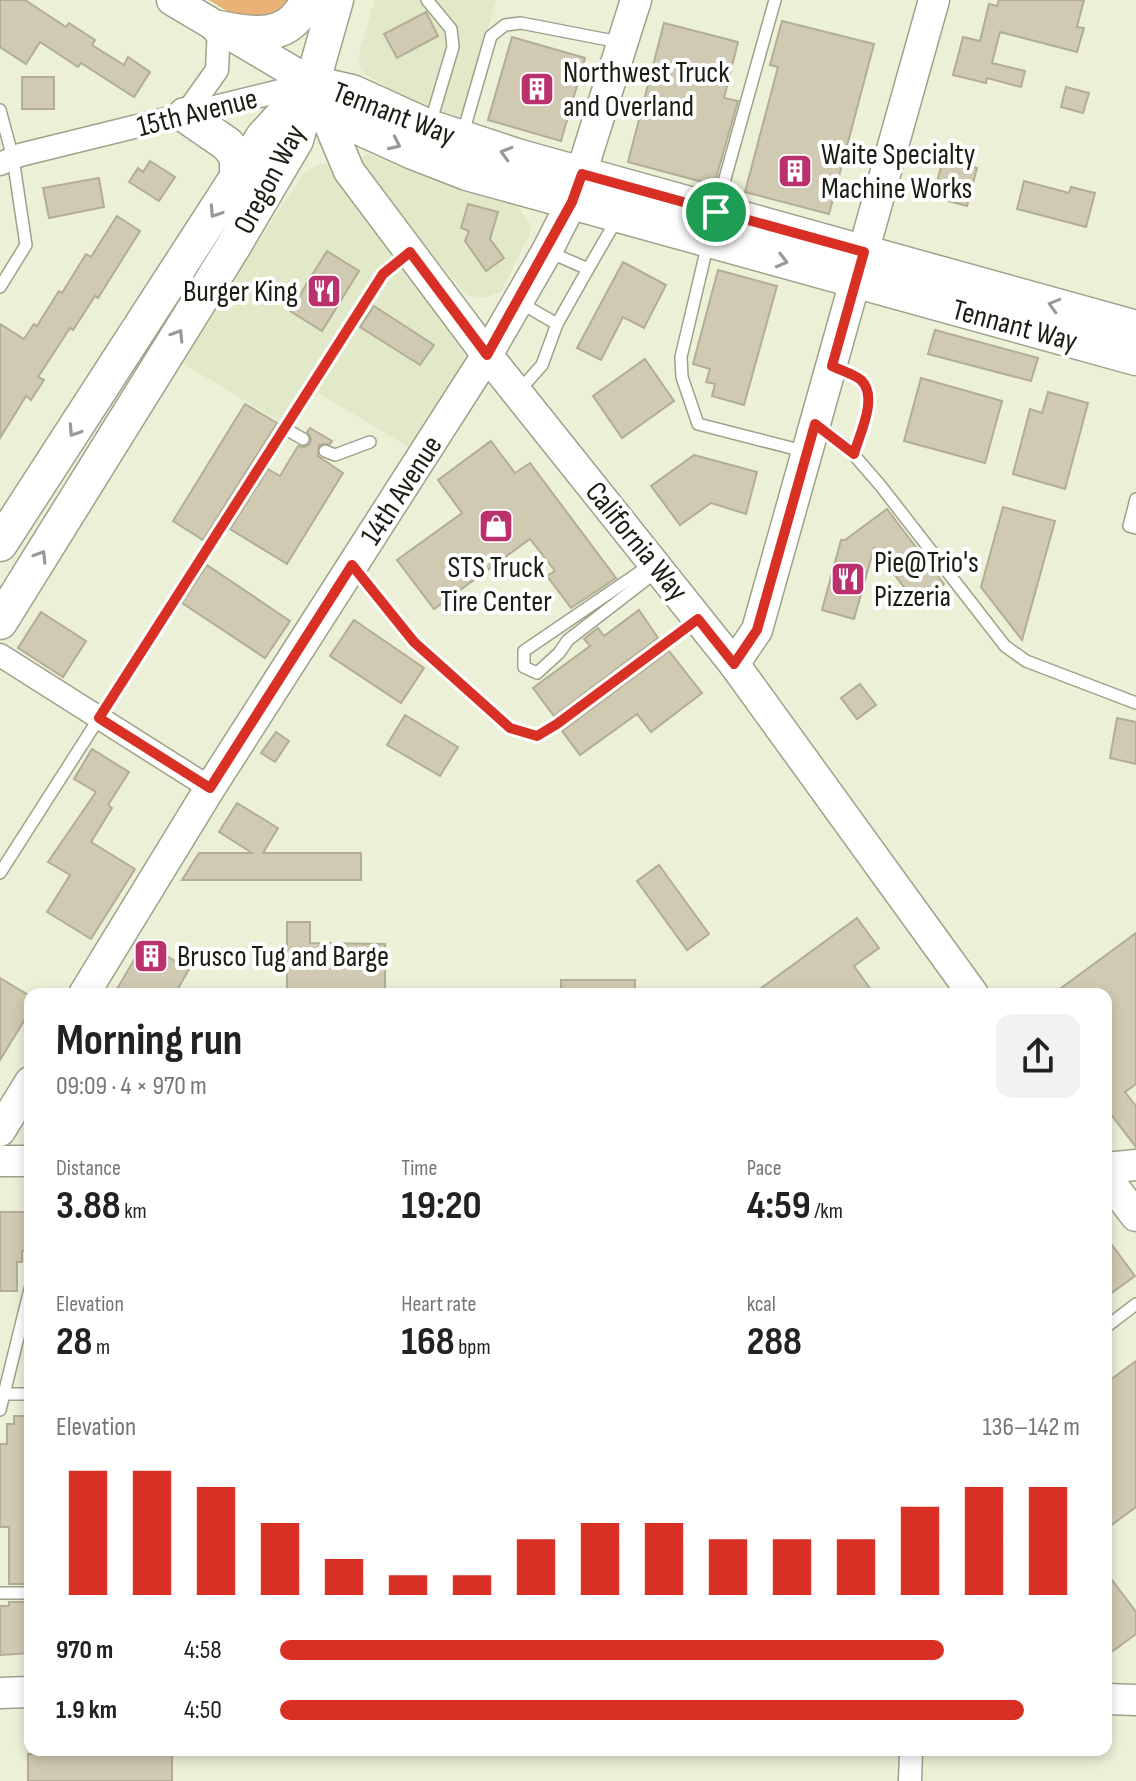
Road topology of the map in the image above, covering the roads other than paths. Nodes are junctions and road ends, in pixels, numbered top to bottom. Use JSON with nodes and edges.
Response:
{"nodes":[{"id":1,"x":172,"y":0,"type":"edge"},
{"id":2,"x":310,"y":0,"type":"edge"},
{"id":3,"x":336,"y":0,"type":"edge"},
{"id":4,"x":427,"y":0,"type":"edge"},
{"id":5,"x":636,"y":0,"type":"edge"},
{"id":6,"x":775,"y":0,"type":"edge"},
{"id":7,"x":934,"y":0,"type":"edge"},
{"id":8,"x":219,"y":28,"type":"junction"},
{"id":9,"x":623,"y":43,"type":"junction"},
{"id":10,"x":312,"y":83,"type":"junction"},
{"id":11,"x":0,"y":110,"type":"edge"},
{"id":12,"x":185,"y":115,"type":"junction"},
{"id":13,"x":429,"y":127,"type":"junction"},
{"id":14,"x":461,"y":139,"type":"junction"},
{"id":15,"x":6,"y":161,"type":"edge"},
{"id":16,"x":237,"y":177,"type":"junction"},
{"id":17,"x":577,"y":188,"type":"junction"},
{"id":18,"x":620,"y":215,"type":"junction"},
{"id":19,"x":712,"y":226,"type":"junction"},
{"id":20,"x":547,"y":251,"type":"junction"},
{"id":21,"x":410,"y":252,"type":"junction"},
{"id":22,"x":860,"y":266,"type":"junction"},
{"id":23,"x":588,"y":269,"type":"junction"},
{"id":24,"x":0,"y":287,"type":"edge"},
{"id":25,"x":518,"y":301,"type":"junction"},
{"id":26,"x":557,"y":324,"type":"junction"},
{"id":27,"x":1131,"y":333,"type":"edge"},
{"id":28,"x":487,"y":355,"type":"junction"},
{"id":29,"x":832,"y":366,"type":"junction"},
{"id":30,"x":518,"y":393,"type":"junction"},
{"id":31,"x":284,"y":428,"type":"junction"},
{"id":32,"x":811,"y":438,"type":"junction"},
{"id":33,"x":303,"y":439,"type":"dead end"},
{"id":34,"x":370,"y":442,"type":"dead end"},
{"id":35,"x":325,"y":451,"type":"dead end"},
{"id":36,"x":854,"y":454,"type":"junction"},
{"id":37,"x":1136,"y":499,"type":"edge"},
{"id":38,"x":1136,"y":528,"type":"edge"},
{"id":39,"x":0,"y":544,"type":"edge"},
{"id":40,"x":352,"y":565,"type":"junction"},
{"id":41,"x":656,"y":566,"type":"junction"},
{"id":42,"x":698,"y":619,"type":"junction"},
{"id":43,"x":0,"y":622,"type":"edge"},
{"id":44,"x":0,"y":655,"type":"edge"},
{"id":45,"x":734,"y":664,"type":"junction"},
{"id":46,"x":1136,"y":703,"type":"edge"},
{"id":47,"x":99,"y":718,"type":"junction"},
{"id":48,"x":210,"y":788,"type":"junction"},
{"id":49,"x":0,"y":873,"type":"edge"},
{"id":50,"x":88,"y":988,"type":"edge"},
{"id":51,"x":969,"y":988,"type":"edge"},
{"id":52,"x":24,"y":1092,"type":"edge"},
{"id":53,"x":0,"y":1131,"type":"edge"},
{"id":54,"x":0,"y":1161,"type":"edge"},
{"id":55,"x":24,"y":1161,"type":"edge"},
{"id":56,"x":1136,"y":1165,"type":"edge"},
{"id":57,"x":1112,"y":1167,"type":"edge"},
{"id":58,"x":1112,"y":1185,"type":"edge"},
{"id":59,"x":1136,"y":1216,"type":"edge"},
{"id":60,"x":1136,"y":1304,"type":"edge"},
{"id":61,"x":24,"y":1313,"type":"edge"},
{"id":62,"x":1112,"y":1322,"type":"edge"},
{"id":63,"x":4,"y":1394,"type":"junction"},
{"id":64,"x":24,"y":1394,"type":"edge"},
{"id":65,"x":0,"y":1410,"type":"edge"},
{"id":66,"x":0,"y":1593,"type":"edge"},
{"id":67,"x":24,"y":1593,"type":"edge"},
{"id":68,"x":24,"y":1692,"type":"edge"},
{"id":69,"x":0,"y":1693,"type":"edge"},
{"id":70,"x":1112,"y":1699,"type":"edge"},
{"id":71,"x":1136,"y":1700,"type":"edge"},
{"id":72,"x":911,"y":1756,"type":"edge"},
{"id":73,"x":910,"y":1781,"type":"edge"}],
"edges":[{"from":1,"to":8,"type":"street"},
{"from":2,"to":8,"type":"main road"},
{"from":3,"to":10,"type":"main road"},
{"from":4,"to":13,"type":"lane"},
{"from":5,"to":9,"type":"street","name":"14th Avenue"},
{"from":6,"to":19,"type":"lane"},
{"from":7,"to":22,"type":"street"},
{"from":8,"to":10,"type":"street"},
{"from":8,"to":12,"type":"street"},
{"from":9,"to":14,"type":"lane"},
{"from":9,"to":17,"type":"street","name":"14th Avenue"},
{"from":10,"to":12,"type":"street","name":"15th Avenue"},
{"from":10,"to":13,"type":"main road","name":"Tennant Way"},
{"from":10,"to":16,"type":"main road","name":"Oregon Way"},
{"from":10,"to":17,"type":"main road","name":"Tennant Way","one_way":true},
{"from":10,"to":21,"type":"street","name":"California Way"},
{"from":43,"to":10,"type":"main road","name":"Oregon Way","one_way":true},
{"from":11,"to":15,"type":"lane"},
{"from":12,"to":15,"type":"street","name":"15th Avenue"},
{"from":12,"to":16,"type":"main road"},
{"from":13,"to":14,"type":"main road","name":"Tennant Way"},
{"from":17,"to":14,"type":"main road","name":"Tennant Way","one_way":true},
{"from":15,"to":24,"type":"lane"},
{"from":16,"to":39,"type":"main road","name":"Oregon Way","one_way":true},
{"from":17,"to":18,"type":"main road","name":"Tennant Way"},
{"from":17,"to":19,"type":"main road","name":"Tennant Way"},
{"from":17,"to":20,"type":"street","name":"14th Avenue"},
{"from":18,"to":19,"type":"main road","name":"Tennant Way"},
{"from":18,"to":23,"type":"lane"},
{"from":19,"to":22,"type":"main road","name":"Tennant Way"},
{"from":19,"to":32,"type":"lane"},
{"from":20,"to":23,"type":"lane"},
{"from":20,"to":25,"type":"street","name":"14th Avenue"},
{"from":21,"to":28,"type":"street","name":"California Way"},
{"from":21,"to":31,"type":"lane"},
{"from":22,"to":27,"type":"main road","name":"Tennant Way"},
{"from":22,"to":29,"type":"street"},
{"from":23,"to":26,"type":"lane"},
{"from":25,"to":26,"type":"lane"},
{"from":25,"to":28,"type":"street","name":"14th Avenue"},
{"from":26,"to":30,"type":"lane"},
{"from":28,"to":30,"type":"street","name":"California Way"},
{"from":28,"to":40,"type":"street","name":"14th Avenue"},
{"from":29,"to":32,"type":"street"},
{"from":29,"to":36,"type":"lane"},
{"from":30,"to":41,"type":"street","name":"California Way"},
{"from":31,"to":33,"type":"lane"},
{"from":31,"to":47,"type":"lane"},
{"from":32,"to":36,"type":"lane"},
{"from":32,"to":45,"type":"street"},
{"from":34,"to":35,"type":"lane"},
{"from":36,"to":46,"type":"lane"},
{"from":37,"to":38,"type":"lane"},
{"from":40,"to":42,"type":"lane"},
{"from":40,"to":48,"type":"street","name":"14th Avenue"},
{"from":41,"to":41,"type":"lane"},
{"from":41,"to":42,"type":"street","name":"California Way"},
{"from":42,"to":45,"type":"street","name":"California Way"},
{"from":44,"to":47,"type":"street"},
{"from":45,"to":51,"type":"street","name":"California Way"},
{"from":47,"to":48,"type":"street"},
{"from":47,"to":49,"type":"lane"},
{"from":48,"to":50,"type":"street","name":"14th Avenue"},
{"from":52,"to":53,"type":"street"},
{"from":54,"to":55,"type":"street"},
{"from":56,"to":57,"type":"street"},
{"from":58,"to":59,"type":"street"},
{"from":60,"to":62,"type":"lane"},
{"from":61,"to":63,"type":"lane"},
{"from":63,"to":64,"type":"lane"},
{"from":63,"to":65,"type":"lane"},
{"from":66,"to":67,"type":"lane"},
{"from":68,"to":69,"type":"street"},
{"from":70,"to":71,"type":"street"},
{"from":72,"to":73,"type":"street"}]}
